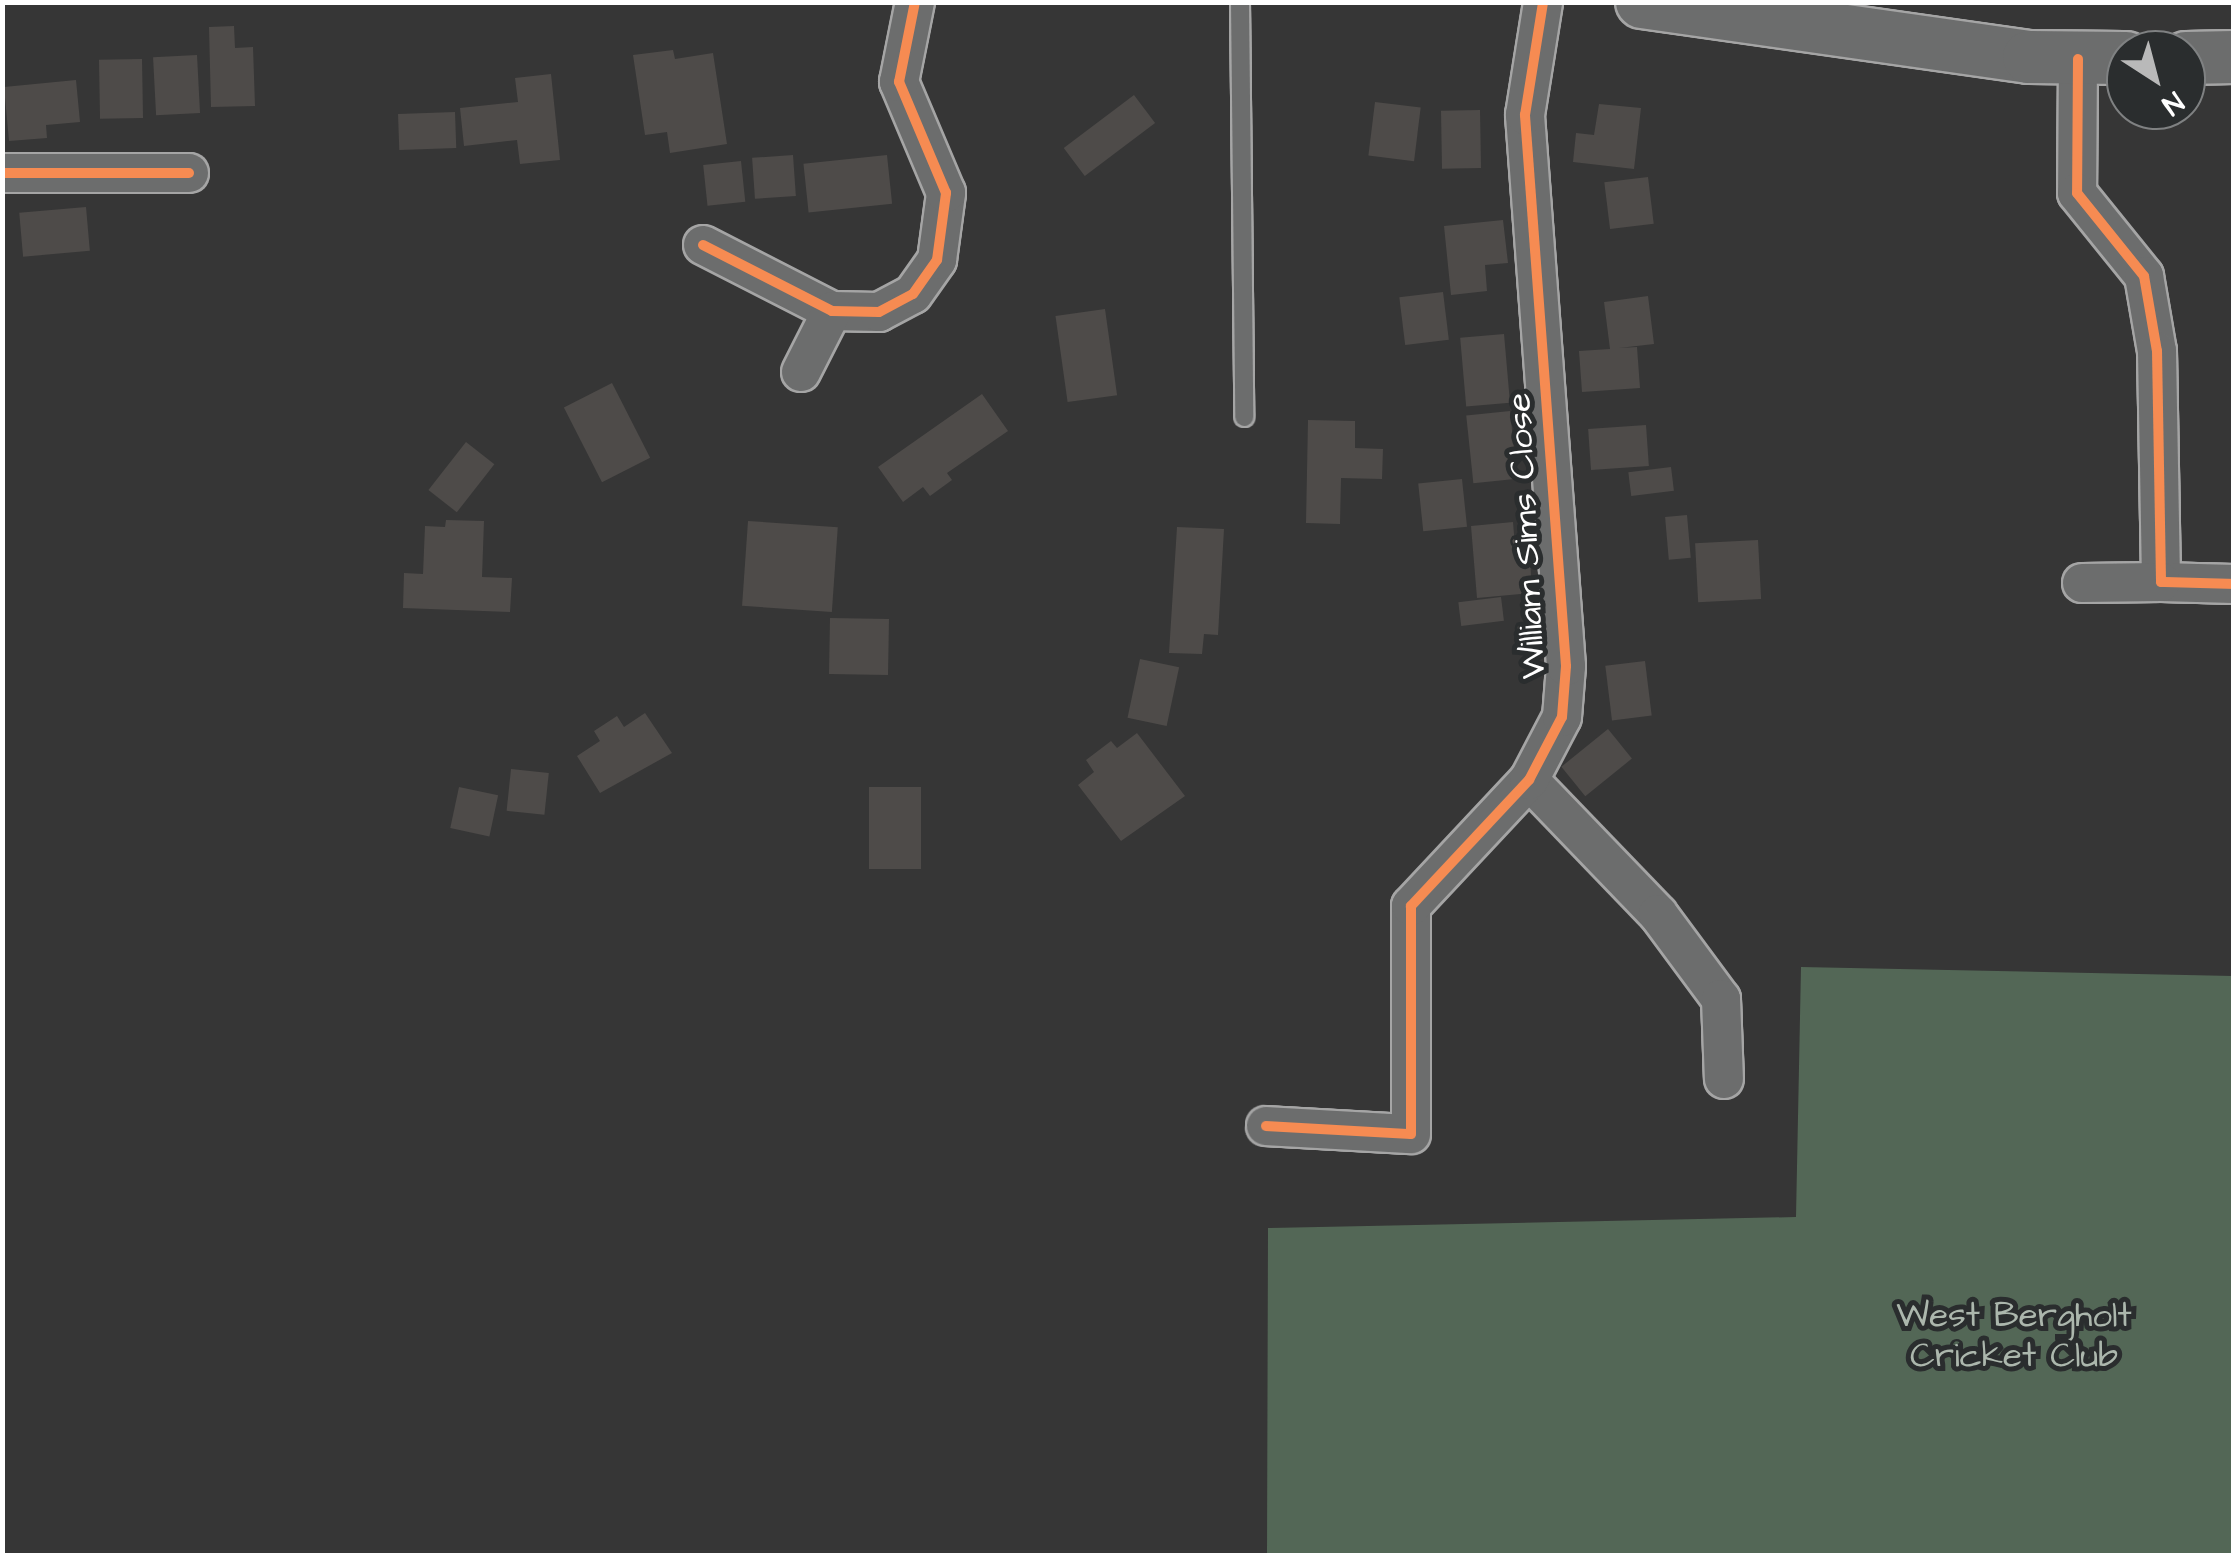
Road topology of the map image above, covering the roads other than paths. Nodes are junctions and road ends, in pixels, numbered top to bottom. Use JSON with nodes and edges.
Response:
{"nodes":[{"id":1,"x":915,"y":2,"type":"edge"},
{"id":2,"x":1240,"y":2,"type":"edge"},
{"id":3,"x":1543,"y":2,"type":"edge"},
{"id":4,"x":1642,"y":2,"type":"edge"},
{"id":5,"x":2234,"y":57,"type":"edge"},
{"id":6,"x":2206,"y":58,"type":"edge"},
{"id":7,"x":2102,"y":59,"type":"edge"},
{"id":8,"x":189,"y":172,"type":"dead end"},
{"id":9,"x":2,"y":173,"type":"edge"},
{"id":10,"x":703,"y":245,"type":"dead end"},
{"id":11,"x":832,"y":312,"type":"junction"},
{"id":12,"x":801,"y":372,"type":"dead end"},
{"id":13,"x":1244,"y":417,"type":"dead end"},
{"id":14,"x":2161,"y":582,"type":"junction"},
{"id":15,"x":2082,"y":583,"type":"dead end"},
{"id":16,"x":2234,"y":584,"type":"edge"},
{"id":17,"x":1529,"y":780,"type":"junction"},
{"id":18,"x":1724,"y":1079,"type":"dead end"},
{"id":19,"x":1266,"y":1126,"type":"dead end"}],
"edges":[{"from":1,"to":11,"type":"street"},
{"from":2,"to":13,"type":"lane"},
{"from":3,"to":17,"type":"street","name":"William Sims Close"},
{"from":4,"to":7,"type":"main road"},
{"from":5,"to":6,"type":"main road"},
{"from":7,"to":14,"type":"street"},
{"from":8,"to":9,"type":"street"},
{"from":10,"to":11,"type":"street"},
{"from":11,"to":12,"type":"street"},
{"from":14,"to":15,"type":"street"},
{"from":14,"to":16,"type":"street"},
{"from":17,"to":18,"type":"street"},
{"from":17,"to":19,"type":"street","name":"William Sims Close"}]}
